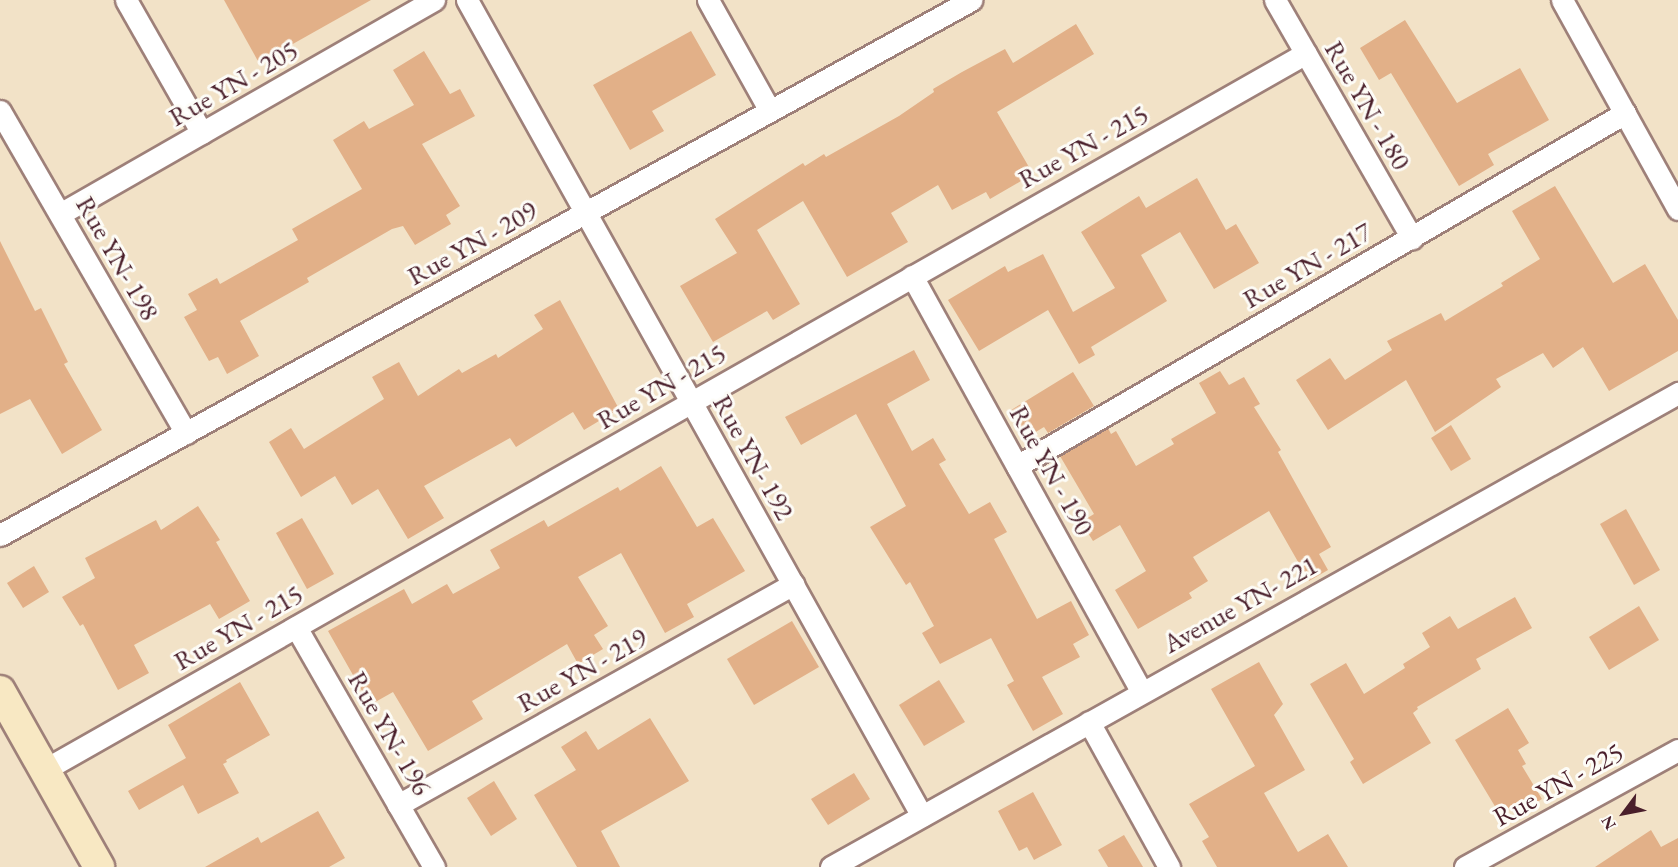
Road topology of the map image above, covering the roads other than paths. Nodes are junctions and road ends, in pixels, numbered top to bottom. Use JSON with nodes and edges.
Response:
{"nodes":[{"id":1,"x":126,"y":0,"type":"edge"},
{"id":2,"x":434,"y":0,"type":"edge"},
{"id":3,"x":467,"y":0,"type":"edge"},
{"id":4,"x":708,"y":0,"type":"edge"},
{"id":5,"x":971,"y":0,"type":"edge"},
{"id":6,"x":1275,"y":0,"type":"edge"},
{"id":7,"x":1562,"y":0,"type":"edge"},
{"id":8,"x":1306,"y":53,"type":"junction"},
{"id":9,"x":0,"y":111,"type":"edge"},
{"id":10,"x":770,"y":111,"type":"junction"},
{"id":11,"x":1624,"y":113,"type":"junction"},
{"id":12,"x":202,"y":133,"type":"junction"},
{"id":13,"x":1678,"y":209,"type":"edge"},
{"id":14,"x":585,"y":213,"type":"junction"},
{"id":15,"x":60,"y":214,"type":"junction"},
{"id":16,"x":1412,"y":238,"type":"junction"},
{"id":17,"x":912,"y":276,"type":"junction"},
{"id":18,"x":1678,"y":393,"type":"edge"},
{"id":19,"x":691,"y":402,"type":"junction"},
{"id":20,"x":186,"y":433,"type":"junction"},
{"id":21,"x":1017,"y":466,"type":"junction"},
{"id":22,"x":0,"y":535,"type":"edge"},
{"id":23,"x":793,"y":584,"type":"junction"},
{"id":24,"x":296,"y":627,"type":"junction"},
{"id":25,"x":0,"y":691,"type":"edge"},
{"id":26,"x":1142,"y":692,"type":"junction"},
{"id":27,"x":1089,"y":722,"type":"junction"},
{"id":28,"x":1678,"y":750,"type":"edge"},
{"id":29,"x":44,"y":770,"type":"junction"},
{"id":30,"x":398,"y":805,"type":"junction"},
{"id":31,"x":922,"y":816,"type":"junction"},
{"id":32,"x":99,"y":867,"type":"edge"},
{"id":33,"x":434,"y":867,"type":"edge"},
{"id":34,"x":831,"y":867,"type":"edge"},
{"id":35,"x":1168,"y":867,"type":"edge"},
{"id":36,"x":1465,"y":867,"type":"edge"}],
"edges":[{"from":1,"to":12,"type":"street"},
{"from":2,"to":12,"type":"street","name":"Rue YN - 205"},
{"from":3,"to":14,"type":"street","name":"Rue YN- 192"},
{"from":4,"to":10,"type":"street"},
{"from":5,"to":10,"type":"street","name":"Rue YN - 209"},
{"from":6,"to":8,"type":"street","name":"Rue YN - 180"},
{"from":7,"to":11,"type":"street"},
{"from":8,"to":16,"type":"street","name":"Rue YN - 180"},
{"from":8,"to":17,"type":"street","name":"Rue YN - 215"},
{"from":9,"to":15,"type":"street","name":"Rue YN- 198"},
{"from":10,"to":14,"type":"street","name":"Rue YN - 209"},
{"from":11,"to":13,"type":"street"},
{"from":11,"to":16,"type":"street","name":"Rue YN - 217"},
{"from":12,"to":15,"type":"street","name":"Rue YN - 205"},
{"from":14,"to":19,"type":"street","name":"Rue YN- 192"},
{"from":14,"to":20,"type":"street","name":"Rue YN - 209"},
{"from":15,"to":20,"type":"street","name":"Rue YN- 198"},
{"from":16,"to":21,"type":"street","name":"Rue YN - 217"},
{"from":17,"to":19,"type":"street","name":"Rue YN - 215"},
{"from":17,"to":21,"type":"street","name":"Rue YN - 190"},
{"from":18,"to":26,"type":"street","name":"Avenue YN- 221"},
{"from":19,"to":23,"type":"street","name":"Rue YN- 192"},
{"from":19,"to":24,"type":"street","name":"Rue YN - 215"},
{"from":20,"to":22,"type":"street","name":"Rue YN - 209"},
{"from":21,"to":26,"type":"street","name":"Rue YN - 190"},
{"from":23,"to":30,"type":"street","name":"Rue YN - 219"},
{"from":23,"to":31,"type":"street","name":"Rue YN- 192"},
{"from":24,"to":29,"type":"street","name":"Rue YN - 215"},
{"from":24,"to":30,"type":"street","name":"Rue YN- 196"},
{"from":25,"to":29,"type":"main road"},
{"from":26,"to":27,"type":"street","name":"Avenue YN- 221"},
{"from":27,"to":31,"type":"street","name":"Avenue YN- 221"},
{"from":27,"to":35,"type":"street"},
{"from":28,"to":36,"type":"street","name":"Rue YN - 225"},
{"from":29,"to":32,"type":"main road"},
{"from":30,"to":33,"type":"street","name":"Rue YN- 196"},
{"from":31,"to":34,"type":"street","name":"Avenue YN- 221"}]}
